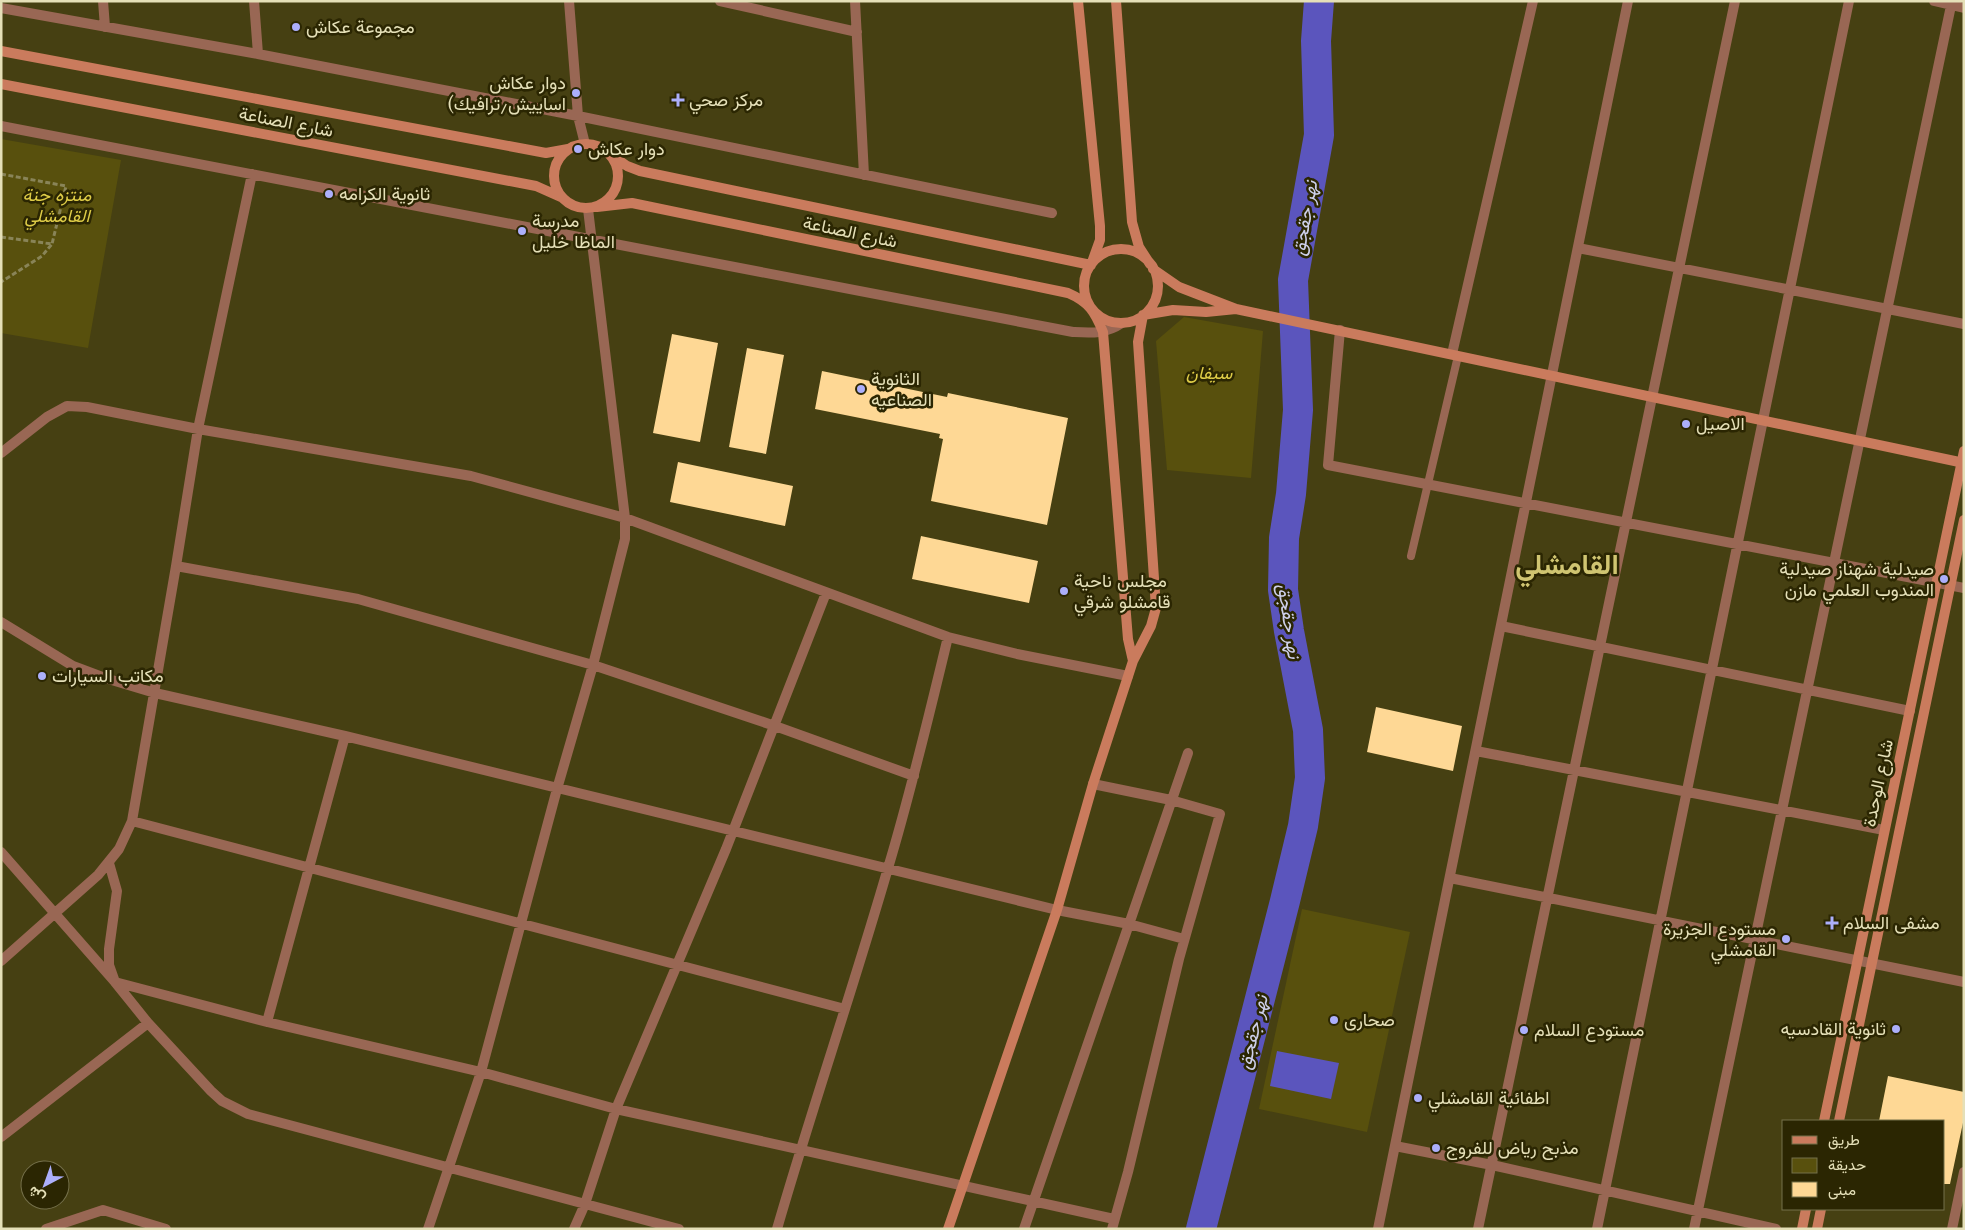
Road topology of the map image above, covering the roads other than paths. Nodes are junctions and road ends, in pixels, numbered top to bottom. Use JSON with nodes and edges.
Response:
{"nodes":[{"id":1,"x":103,"y":1,"type":"edge"},
{"id":2,"x":254,"y":1,"type":"edge"},
{"id":3,"x":569,"y":1,"type":"edge"},
{"id":4,"x":720,"y":1,"type":"edge"},
{"id":5,"x":855,"y":1,"type":"edge"},
{"id":6,"x":1078,"y":1,"type":"edge"},
{"id":7,"x":1116,"y":1,"type":"edge"},
{"id":8,"x":1533,"y":1,"type":"edge"},
{"id":9,"x":1628,"y":1,"type":"edge"},
{"id":10,"x":1735,"y":1,"type":"edge"},
{"id":11,"x":1849,"y":1,"type":"edge"},
{"id":12,"x":1934,"y":1,"type":"edge"},
{"id":13,"x":1952,"y":3,"type":"edge"},
{"id":14,"x":1,"y":8,"type":"edge"},
{"id":15,"x":1964,"y":8,"type":"edge"},
{"id":16,"x":106,"y":27,"type":"junction"},
{"id":17,"x":857,"y":32,"type":"junction"},
{"id":18,"x":1,"y":51,"type":"edge"},
{"id":19,"x":258,"y":54,"type":"junction"},
{"id":20,"x":2,"y":85,"type":"edge"},
{"id":21,"x":578,"y":116,"type":"junction"},
{"id":22,"x":1,"y":126,"type":"edge"},
{"id":23,"x":585,"y":144,"type":"junction"},
{"id":24,"x":568,"y":150,"type":"junction"},
{"id":25,"x":610,"y":154,"type":"junction"},
{"id":26,"x":252,"y":174,"type":"junction"},
{"id":27,"x":864,"y":174,"type":"junction"},
{"id":28,"x":563,"y":198,"type":"junction"},
{"id":29,"x":592,"y":208,"type":"junction"},
{"id":30,"x":1052,"y":213,"type":"dead end"},
{"id":31,"x":590,"y":240,"type":"junction"},
{"id":32,"x":1578,"y":248,"type":"junction"},
{"id":33,"x":1091,"y":265,"type":"junction"},
{"id":34,"x":1152,"y":266,"type":"junction"},
{"id":35,"x":1679,"y":267,"type":"junction"},
{"id":36,"x":1790,"y":290,"type":"junction"},
{"id":37,"x":1092,"y":309,"type":"junction"},
{"id":38,"x":1236,"y":309,"type":"junction"},
{"id":39,"x":1888,"y":309,"type":"junction"},
{"id":40,"x":1143,"y":315,"type":"junction"},
{"id":41,"x":1122,"y":323,"type":"junction"},
{"id":42,"x":1964,"y":324,"type":"edge"},
{"id":43,"x":1340,"y":330,"type":"junction"},
{"id":44,"x":1103,"y":332,"type":"junction"},
{"id":45,"x":1455,"y":355,"type":"junction"},
{"id":46,"x":1553,"y":376,"type":"junction"},
{"id":47,"x":1652,"y":397,"type":"junction"},
{"id":48,"x":1763,"y":420,"type":"junction"},
{"id":49,"x":198,"y":429,"type":"junction"},
{"id":50,"x":1860,"y":441,"type":"junction"},
{"id":51,"x":1964,"y":451,"type":"edge"},
{"id":52,"x":1,"y":453,"type":"edge"},
{"id":53,"x":1963,"y":462,"type":"edge"},
{"id":54,"x":1428,"y":484,"type":"junction"},
{"id":55,"x":1526,"y":503,"type":"junction"},
{"id":56,"x":625,"y":518,"type":"junction"},
{"id":57,"x":1964,"y":520,"type":"edge"},
{"id":58,"x":1626,"y":523,"type":"junction"},
{"id":59,"x":1738,"y":544,"type":"junction"},
{"id":60,"x":1411,"y":556,"type":"dead end"},
{"id":61,"x":1834,"y":563,"type":"junction"},
{"id":62,"x":176,"y":566,"type":"junction"},
{"id":63,"x":1937,"y":583,"type":"junction"},
{"id":64,"x":1950,"y":586,"type":"junction"},
{"id":65,"x":1964,"y":588,"type":"edge"},
{"id":66,"x":826,"y":593,"type":"junction"},
{"id":67,"x":1,"y":622,"type":"edge"},
{"id":68,"x":1502,"y":626,"type":"junction"},
{"id":69,"x":948,"y":638,"type":"junction"},
{"id":70,"x":1600,"y":646,"type":"junction"},
{"id":71,"x":1133,"y":661,"type":"junction"},
{"id":72,"x":593,"y":665,"type":"junction"},
{"id":73,"x":1712,"y":670,"type":"junction"},
{"id":74,"x":1128,"y":676,"type":"junction"},
{"id":75,"x":1807,"y":690,"type":"junction"},
{"id":76,"x":155,"y":692,"type":"junction"},
{"id":77,"x":1910,"y":711,"type":"junction"},
{"id":78,"x":775,"y":726,"type":"junction"},
{"id":79,"x":345,"y":736,"type":"junction"},
{"id":80,"x":1476,"y":752,"type":"junction"},
{"id":81,"x":1188,"y":753,"type":"dead end"},
{"id":82,"x":1574,"y":770,"type":"junction"},
{"id":83,"x":914,"y":776,"type":"junction"},
{"id":84,"x":1093,"y":784,"type":"junction"},
{"id":85,"x":557,"y":789,"type":"junction"},
{"id":86,"x":1686,"y":792,"type":"junction"},
{"id":87,"x":1171,"y":800,"type":"junction"},
{"id":88,"x":1782,"y":811,"type":"junction"},
{"id":89,"x":132,"y":821,"type":"junction"},
{"id":90,"x":733,"y":830,"type":"junction"},
{"id":91,"x":1884,"y":830,"type":"junction"},
{"id":92,"x":1,"y":852,"type":"edge"},
{"id":93,"x":109,"y":863,"type":"junction"},
{"id":94,"x":310,"y":868,"type":"junction"},
{"id":95,"x":888,"y":868,"type":"junction"},
{"id":96,"x":1450,"y":878,"type":"junction"},
{"id":97,"x":1548,"y":898,"type":"junction"},
{"id":98,"x":1057,"y":910,"type":"junction"},
{"id":99,"x":55,"y":914,"type":"junction"},
{"id":100,"x":1660,"y":920,"type":"junction"},
{"id":101,"x":520,"y":923,"type":"junction"},
{"id":102,"x":1129,"y":924,"type":"junction"},
{"id":103,"x":1184,"y":939,"type":"junction"},
{"id":104,"x":1755,"y":940,"type":"junction"},
{"id":105,"x":1858,"y":960,"type":"junction"},
{"id":106,"x":1,"y":961,"type":"edge"},
{"id":107,"x":1872,"y":963,"type":"junction"},
{"id":108,"x":677,"y":965,"type":"junction"},
{"id":109,"x":115,"y":982,"type":"junction"},
{"id":110,"x":1964,"y":982,"type":"edge"},
{"id":111,"x":845,"y":1009,"type":"junction"},
{"id":112,"x":267,"y":1022,"type":"junction"},
{"id":113,"x":148,"y":1023,"type":"junction"},
{"id":114,"x":481,"y":1072,"type":"junction"},
{"id":115,"x":616,"y":1109,"type":"junction"},
{"id":116,"x":1824,"y":1120,"type":"edge"},
{"id":117,"x":1839,"y":1120,"type":"edge"},
{"id":118,"x":1,"y":1137,"type":"edge"},
{"id":119,"x":1395,"y":1146,"type":"junction"},
{"id":120,"x":800,"y":1150,"type":"junction"},
{"id":121,"x":1492,"y":1165,"type":"junction"},
{"id":122,"x":449,"y":1168,"type":"junction"},
{"id":123,"x":1964,"y":1172,"type":"edge"},
{"id":124,"x":963,"y":1186,"type":"junction"},
{"id":125,"x":1605,"y":1190,"type":"junction"},
{"id":126,"x":1032,"y":1201,"type":"junction"},
{"id":127,"x":585,"y":1204,"type":"junction"},
{"id":128,"x":1806,"y":1210,"type":"edge"},
{"id":129,"x":1821,"y":1210,"type":"edge"},
{"id":130,"x":1698,"y":1211,"type":"junction"},
{"id":131,"x":1113,"y":1224,"type":"edge"},
{"id":132,"x":51,"y":1228,"type":"edge"},
{"id":133,"x":166,"y":1229,"type":"edge"},
{"id":134,"x":428,"y":1229,"type":"edge"},
{"id":135,"x":574,"y":1229,"type":"edge"},
{"id":136,"x":679,"y":1229,"type":"edge"},
{"id":137,"x":777,"y":1229,"type":"edge"},
{"id":138,"x":948,"y":1229,"type":"edge"},
{"id":139,"x":1024,"y":1229,"type":"edge"},
{"id":140,"x":1378,"y":1229,"type":"edge"},
{"id":141,"x":1478,"y":1229,"type":"edge"},
{"id":142,"x":1597,"y":1229,"type":"edge"},
{"id":143,"x":1694,"y":1229,"type":"edge"},
{"id":144,"x":1776,"y":1229,"type":"edge"},
{"id":145,"x":1802,"y":1229,"type":"edge"},
{"id":146,"x":1817,"y":1229,"type":"edge"},
{"id":147,"x":1952,"y":1229,"type":"edge"}],
"edges":[{"from":1,"to":16,"type":"street"},
{"from":2,"to":19,"type":"street"},
{"from":3,"to":21,"type":"street"},
{"from":4,"to":17,"type":"street"},
{"from":5,"to":17,"type":"street"},
{"from":6,"to":33,"type":"street"},
{"from":7,"to":34,"type":"street"},
{"from":8,"to":45,"type":"street"},
{"from":9,"to":32,"type":"street"},
{"from":10,"to":35,"type":"street"},
{"from":11,"to":36,"type":"street"},
{"from":12,"to":13,"type":"street"},
{"from":13,"to":15,"type":"street"},
{"from":13,"to":39,"type":"street"},
{"from":14,"to":16,"type":"street"},
{"from":16,"to":19,"type":"street"},
{"from":17,"to":27,"type":"street"},
{"from":18,"to":24,"type":"street"},
{"from":19,"to":21,"type":"street"},
{"from":20,"to":28,"type":"street","name":"شارع الصناعة"},
{"from":21,"to":23,"type":"street"},
{"from":21,"to":27,"type":"street"},
{"from":22,"to":26,"type":"street"},
{"from":23,"to":24,"type":"street"},
{"from":23,"to":25,"type":"street"},
{"from":24,"to":28,"type":"street"},
{"from":25,"to":29,"type":"street"},
{"from":25,"to":33,"type":"street"},
{"from":26,"to":31,"type":"street"},
{"from":26,"to":49,"type":"street"},
{"from":27,"to":30,"type":"street"},
{"from":28,"to":29,"type":"street"},
{"from":29,"to":31,"type":"street"},
{"from":29,"to":37,"type":"street","name":"شارع الصناعة"},
{"from":31,"to":44,"type":"street"},
{"from":31,"to":56,"type":"street"},
{"from":32,"to":35,"type":"street"},
{"from":32,"to":46,"type":"street"},
{"from":33,"to":34,"type":"street"},
{"from":33,"to":37,"type":"street"},
{"from":34,"to":38,"type":"street"},
{"from":34,"to":40,"type":"street"},
{"from":35,"to":36,"type":"street"},
{"from":35,"to":47,"type":"street"},
{"from":36,"to":39,"type":"street"},
{"from":36,"to":48,"type":"street"},
{"from":37,"to":41,"type":"street"},
{"from":37,"to":44,"type":"street"},
{"from":38,"to":40,"type":"street"},
{"from":38,"to":43,"type":"street"},
{"from":39,"to":42,"type":"street"},
{"from":39,"to":50,"type":"street"},
{"from":40,"to":41,"type":"street"},
{"from":40,"to":71,"type":"street"},
{"from":41,"to":44,"type":"street"},
{"from":43,"to":45,"type":"street"},
{"from":43,"to":54,"type":"street"},
{"from":44,"to":71,"type":"street"},
{"from":45,"to":46,"type":"street"},
{"from":45,"to":54,"type":"lane"},
{"from":46,"to":47,"type":"street"},
{"from":46,"to":55,"type":"street"},
{"from":47,"to":48,"type":"street"},
{"from":47,"to":58,"type":"street"},
{"from":48,"to":50,"type":"street"},
{"from":48,"to":59,"type":"street"},
{"from":49,"to":52,"type":"street"},
{"from":49,"to":56,"type":"street"},
{"from":49,"to":62,"type":"street"},
{"from":50,"to":53,"type":"street"},
{"from":50,"to":61,"type":"street"},
{"from":51,"to":53,"type":"street","name":"شارع الوحدة"},
{"from":53,"to":63,"type":"street","name":"شارع الوحدة"},
{"from":54,"to":55,"type":"street"},
{"from":54,"to":60,"type":"lane"},
{"from":55,"to":58,"type":"street"},
{"from":55,"to":68,"type":"street"},
{"from":56,"to":66,"type":"street"},
{"from":56,"to":72,"type":"street"},
{"from":57,"to":64,"type":"street","name":"شارع الوحدة"},
{"from":58,"to":59,"type":"street"},
{"from":58,"to":70,"type":"street"},
{"from":59,"to":61,"type":"street"},
{"from":59,"to":73,"type":"street"},
{"from":61,"to":63,"type":"street"},
{"from":61,"to":75,"type":"street"},
{"from":62,"to":72,"type":"street"},
{"from":62,"to":76,"type":"street"},
{"from":63,"to":64,"type":"street"},
{"from":63,"to":77,"type":"street","name":"شارع الوحدة"},
{"from":64,"to":65,"type":"street"},
{"from":64,"to":107,"type":"street","name":"شارع الوحدة"},
{"from":66,"to":69,"type":"street"},
{"from":66,"to":78,"type":"street"},
{"from":67,"to":76,"type":"street"},
{"from":68,"to":70,"type":"street"},
{"from":68,"to":80,"type":"street"},
{"from":69,"to":74,"type":"street"},
{"from":69,"to":83,"type":"street"},
{"from":70,"to":73,"type":"street"},
{"from":70,"to":82,"type":"street"},
{"from":71,"to":74,"type":"street"},
{"from":72,"to":78,"type":"street"},
{"from":72,"to":85,"type":"street"},
{"from":73,"to":75,"type":"street"},
{"from":73,"to":86,"type":"street"},
{"from":74,"to":84,"type":"street"},
{"from":75,"to":77,"type":"street"},
{"from":75,"to":88,"type":"street"},
{"from":76,"to":79,"type":"street"},
{"from":76,"to":89,"type":"street"},
{"from":77,"to":91,"type":"street","name":"شارع الوحدة"},
{"from":78,"to":83,"type":"street"},
{"from":78,"to":90,"type":"street"},
{"from":79,"to":85,"type":"street"},
{"from":79,"to":94,"type":"street"},
{"from":80,"to":82,"type":"street"},
{"from":80,"to":96,"type":"street"},
{"from":81,"to":87,"type":"street"},
{"from":82,"to":86,"type":"street"},
{"from":82,"to":97,"type":"street"},
{"from":83,"to":95,"type":"street"},
{"from":84,"to":87,"type":"street"},
{"from":84,"to":98,"type":"street"},
{"from":85,"to":90,"type":"street"},
{"from":85,"to":101,"type":"street"},
{"from":86,"to":88,"type":"street"},
{"from":86,"to":100,"type":"street"},
{"from":87,"to":102,"type":"street"},
{"from":87,"to":103,"type":"street"},
{"from":88,"to":91,"type":"street"},
{"from":88,"to":104,"type":"street"},
{"from":89,"to":93,"type":"street"},
{"from":89,"to":94,"type":"street"},
{"from":90,"to":95,"type":"street"},
{"from":90,"to":108,"type":"street"},
{"from":91,"to":105,"type":"street","name":"شارع الوحدة"},
{"from":92,"to":99,"type":"street"},
{"from":93,"to":99,"type":"street"},
{"from":93,"to":109,"type":"street"},
{"from":94,"to":101,"type":"street"},
{"from":94,"to":112,"type":"street"},
{"from":95,"to":98,"type":"street"},
{"from":95,"to":111,"type":"street"},
{"from":96,"to":97,"type":"street"},
{"from":96,"to":119,"type":"street"},
{"from":97,"to":100,"type":"street"},
{"from":97,"to":121,"type":"street"},
{"from":98,"to":102,"type":"street"},
{"from":98,"to":124,"type":"street"},
{"from":99,"to":106,"type":"street"},
{"from":99,"to":109,"type":"street"},
{"from":100,"to":104,"type":"street"},
{"from":100,"to":125,"type":"street"},
{"from":101,"to":108,"type":"street"},
{"from":101,"to":114,"type":"street"},
{"from":102,"to":103,"type":"street"},
{"from":102,"to":126,"type":"street"},
{"from":103,"to":131,"type":"street"},
{"from":104,"to":105,"type":"street"},
{"from":104,"to":130,"type":"street"},
{"from":105,"to":107,"type":"street"},
{"from":105,"to":116,"type":"street","name":"شارع الوحدة"},
{"from":107,"to":110,"type":"street"},
{"from":107,"to":117,"type":"street","name":"شارع الوحدة"},
{"from":108,"to":111,"type":"street"},
{"from":108,"to":115,"type":"street"},
{"from":109,"to":112,"type":"street"},
{"from":109,"to":113,"type":"street"},
{"from":111,"to":120,"type":"street"},
{"from":112,"to":114,"type":"street"},
{"from":113,"to":118,"type":"street"},
{"from":113,"to":122,"type":"street"},
{"from":114,"to":115,"type":"street"},
{"from":114,"to":122,"type":"street"},
{"from":115,"to":120,"type":"street"},
{"from":115,"to":127,"type":"street"},
{"from":119,"to":121,"type":"street"},
{"from":119,"to":140,"type":"street"},
{"from":120,"to":124,"type":"street"},
{"from":120,"to":137,"type":"street"},
{"from":121,"to":125,"type":"street"},
{"from":121,"to":141,"type":"street"},
{"from":122,"to":127,"type":"street"},
{"from":122,"to":134,"type":"street"},
{"from":123,"to":147,"type":"street"},
{"from":124,"to":126,"type":"street"},
{"from":124,"to":138,"type":"street"},
{"from":125,"to":130,"type":"street"},
{"from":125,"to":142,"type":"street"},
{"from":126,"to":131,"type":"street"},
{"from":126,"to":139,"type":"street"},
{"from":127,"to":135,"type":"street"},
{"from":127,"to":136,"type":"street"},
{"from":128,"to":145,"type":"street"},
{"from":129,"to":146,"type":"street"},
{"from":130,"to":143,"type":"street"},
{"from":130,"to":144,"type":"street"},
{"from":132,"to":133,"type":"street"}]}
